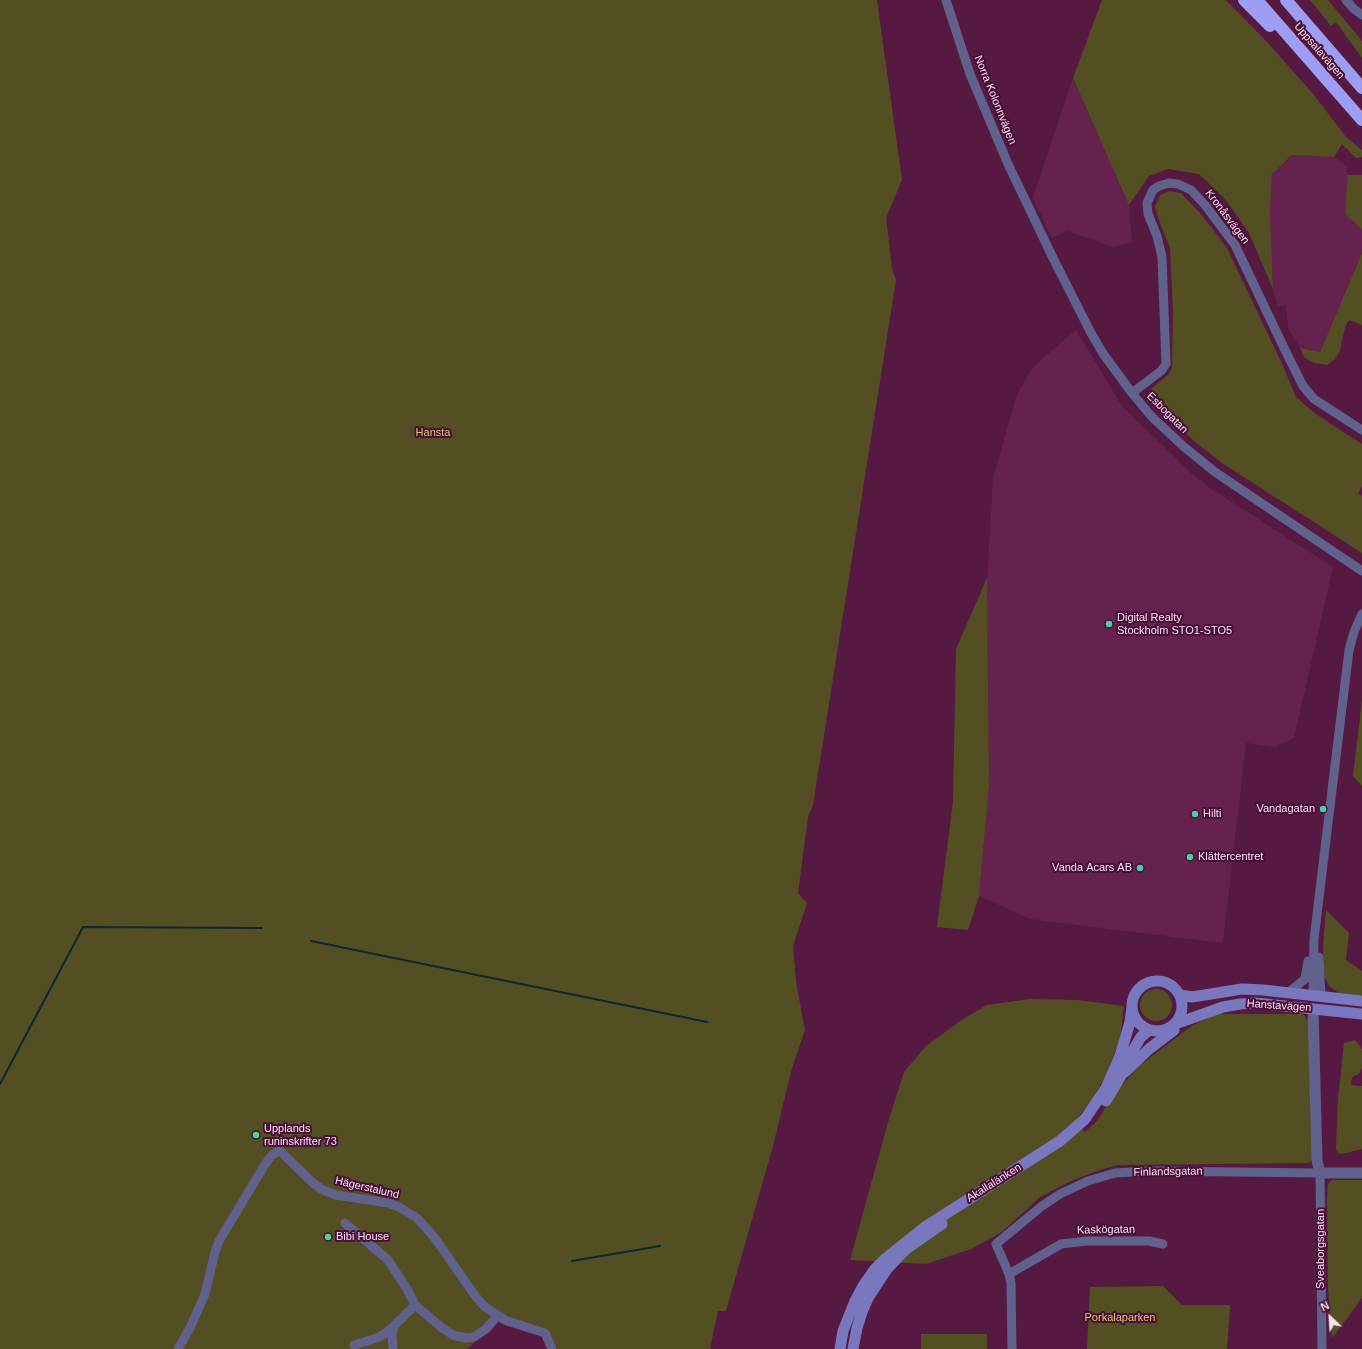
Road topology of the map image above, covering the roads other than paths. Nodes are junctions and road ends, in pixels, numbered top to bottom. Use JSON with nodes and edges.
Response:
{"nodes":[{"id":1,"x":946,"y":0,"type":"edge"},
{"id":2,"x":1244,"y":0,"type":"edge"},
{"id":3,"x":1257,"y":0,"type":"edge"},
{"id":4,"x":1286,"y":0,"type":"edge"},
{"id":5,"x":1346,"y":0,"type":"edge"},
{"id":6,"x":1362,"y":15,"type":"edge"},
{"id":7,"x":1362,"y":88,"type":"edge"},
{"id":8,"x":1348,"y":104,"type":"junction"},
{"id":9,"x":1362,"y":120,"type":"edge"},
{"id":10,"x":1029,"y":207,"type":"joint"},
{"id":11,"x":1132,"y":393,"type":"junction"},
{"id":12,"x":1362,"y":430,"type":"edge"},
{"id":13,"x":1362,"y":571,"type":"edge"},
{"id":14,"x":1362,"y":614,"type":"edge"},
{"id":15,"x":1317,"y":921,"type":"junction"},
{"id":16,"x":1314,"y":938,"type":"junction"},
{"id":17,"x":1289,"y":992,"type":"junction"},
{"id":18,"x":1180,"y":995,"type":"junction"},
{"id":19,"x":1317,"y":996,"type":"junction"},
{"id":20,"x":1362,"y":1000,"type":"edge"},
{"id":21,"x":1132,"y":1007,"type":"junction"},
{"id":22,"x":1317,"y":1009,"type":"junction"},
{"id":23,"x":1362,"y":1014,"type":"edge"},
{"id":24,"x":1191,"y":1018,"type":"junction"},
{"id":25,"x":1175,"y":1024,"type":"junction"},
{"id":26,"x":1149,"y":1030,"type":"junction"},
{"id":27,"x":1122,"y":1076,"type":"junction"},
{"id":28,"x":1320,"y":1173,"type":"junction"},
{"id":29,"x":1362,"y":1173,"type":"edge"},
{"id":30,"x":345,"y":1223,"type":"dead end"},
{"id":31,"x":1163,"y":1244,"type":"dead end"},
{"id":32,"x":1009,"y":1274,"type":"junction"},
{"id":33,"x":415,"y":1305,"type":"junction"},
{"id":34,"x":497,"y":1316,"type":"junction"},
{"id":35,"x":394,"y":1326,"type":"junction"},
{"id":36,"x":354,"y":1345,"type":"dead end"},
{"id":37,"x":178,"y":1349,"type":"edge"},
{"id":38,"x":393,"y":1349,"type":"edge"},
{"id":39,"x":552,"y":1349,"type":"edge"},
{"id":40,"x":840,"y":1349,"type":"edge"},
{"id":41,"x":853,"y":1349,"type":"edge"},
{"id":42,"x":1012,"y":1349,"type":"edge"},
{"id":43,"x":1322,"y":1349,"type":"edge"}],
"edges":[{"from":1,"to":10,"type":"street","name":"Norra Kolonnvägen"},
{"from":2,"to":8,"type":"highway"},
{"from":3,"to":8,"type":"highway","name":"Uppsalavägen"},
{"from":4,"to":7,"type":"highway","name":"Uppsalavägen"},
{"from":5,"to":6,"type":"street"},
{"from":8,"to":9,"type":"highway","name":"Uppsalavägen"},
{"from":10,"to":11,"type":"street","name":"Esbogatan"},
{"from":11,"to":12,"type":"street","name":"Kronåsvägen"},
{"from":11,"to":13,"type":"street","name":"Esbogatan"},
{"from":14,"to":15,"type":"street"},
{"from":15,"to":16,"type":"street"},
{"from":15,"to":19,"type":"street"},
{"from":16,"to":17,"type":"street"},
{"from":16,"to":19,"type":"street"},
{"from":17,"to":18,"type":"main road","name":"Hanstavägen"},
{"from":17,"to":19,"type":"main road","name":"Hanstavägen"},
{"from":18,"to":21,"type":"main road"},
{"from":18,"to":25,"type":"main road"},
{"from":19,"to":20,"type":"main road","name":"Hanstavägen"},
{"from":19,"to":22,"type":"main road"},
{"from":21,"to":26,"type":"main road"},
{"from":21,"to":40,"type":"main road","name":"Akallalänken"},
{"from":22,"to":23,"type":"main road","name":"Hanstavägen"},
{"from":22,"to":24,"type":"main road","name":"Hanstavägen"},
{"from":22,"to":28,"type":"street","name":"Sveaborgsgatan"},
{"from":24,"to":25,"type":"main road","name":"Hanstavägen"},
{"from":24,"to":27,"type":"main road"},
{"from":25,"to":26,"type":"main road"},
{"from":26,"to":27,"type":"main road","name":"Akallalänken"},
{"from":27,"to":41,"type":"main road","name":"Akallalänken"},
{"from":28,"to":29,"type":"street","name":"Finlandsgatan"},
{"from":28,"to":32,"type":"street","name":"Finlandsgatan"},
{"from":28,"to":43,"type":"street","name":"Sveaborgsgatan"},
{"from":30,"to":33,"type":"street"},
{"from":31,"to":32,"type":"street","name":"Kaskögatan"},
{"from":32,"to":42,"type":"street"},
{"from":33,"to":34,"type":"street"},
{"from":33,"to":35,"type":"street"},
{"from":34,"to":37,"type":"street","name":"Hägerstalund"},
{"from":34,"to":39,"type":"street","name":"Hägerstalund"},
{"from":35,"to":36,"type":"street"},
{"from":35,"to":38,"type":"street"}]}
